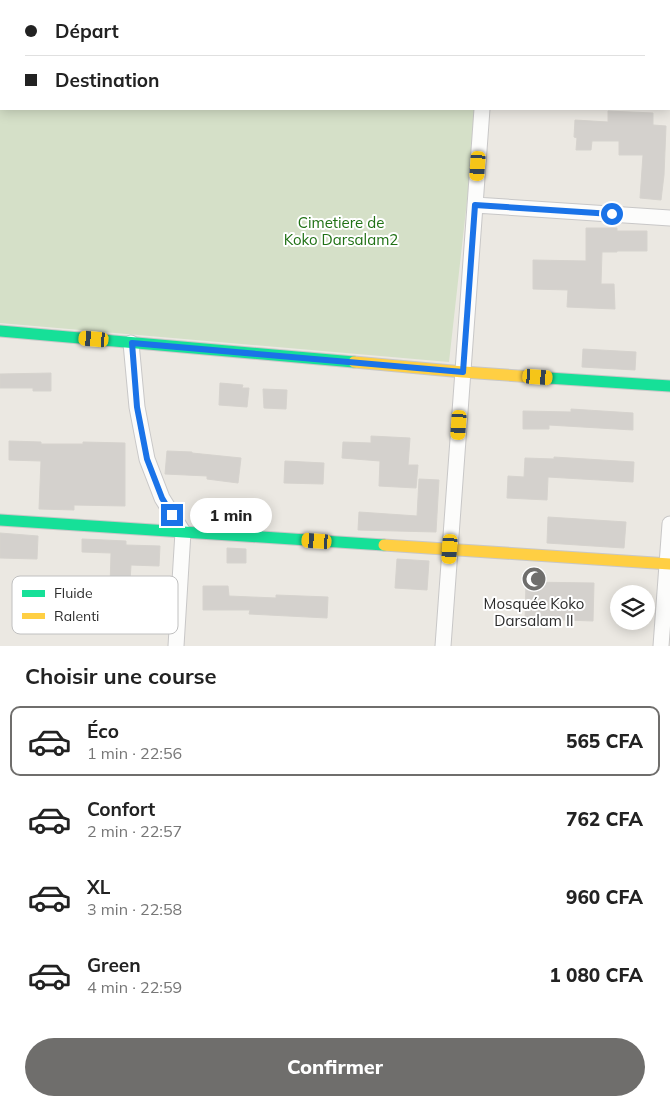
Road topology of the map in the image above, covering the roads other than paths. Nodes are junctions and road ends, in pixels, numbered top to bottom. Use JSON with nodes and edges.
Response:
{"nodes":[{"id":1,"x":482,"y":110,"type":"edge"},
{"id":2,"x":475,"y":205,"type":"junction"},
{"id":3,"x":670,"y":218,"type":"edge"},
{"id":4,"x":0,"y":331,"type":"edge"},
{"id":5,"x":132,"y":343,"type":"junction"},
{"id":6,"x":463,"y":372,"type":"junction"},
{"id":7,"x":670,"y":386,"type":"edge"},
{"id":8,"x":0,"y":520,"type":"edge"},
{"id":9,"x":670,"y":524,"type":"edge"},
{"id":10,"x":183,"y":532,"type":"junction"},
{"id":11,"x":450,"y":549,"type":"junction"},
{"id":12,"x":669,"y":564,"type":"edge"},
{"id":13,"x":178,"y":613,"type":"edge"},
{"id":14,"x":443,"y":646,"type":"edge"},
{"id":15,"x":661,"y":646,"type":"edge"}],
"edges":[{"from":1,"to":2,"type":"street"},
{"from":2,"to":3,"type":"street"},
{"from":2,"to":6,"type":"street"},
{"from":4,"to":5,"type":"street"},
{"from":5,"to":6,"type":"street"},
{"from":5,"to":10,"type":"street"},
{"from":6,"to":7,"type":"street"},
{"from":6,"to":11,"type":"street"},
{"from":8,"to":10,"type":"street"},
{"from":9,"to":12,"type":"street"},
{"from":10,"to":11,"type":"street"},
{"from":10,"to":13,"type":"street"},
{"from":11,"to":12,"type":"street"},
{"from":11,"to":14,"type":"street"},
{"from":12,"to":15,"type":"street"}]}
